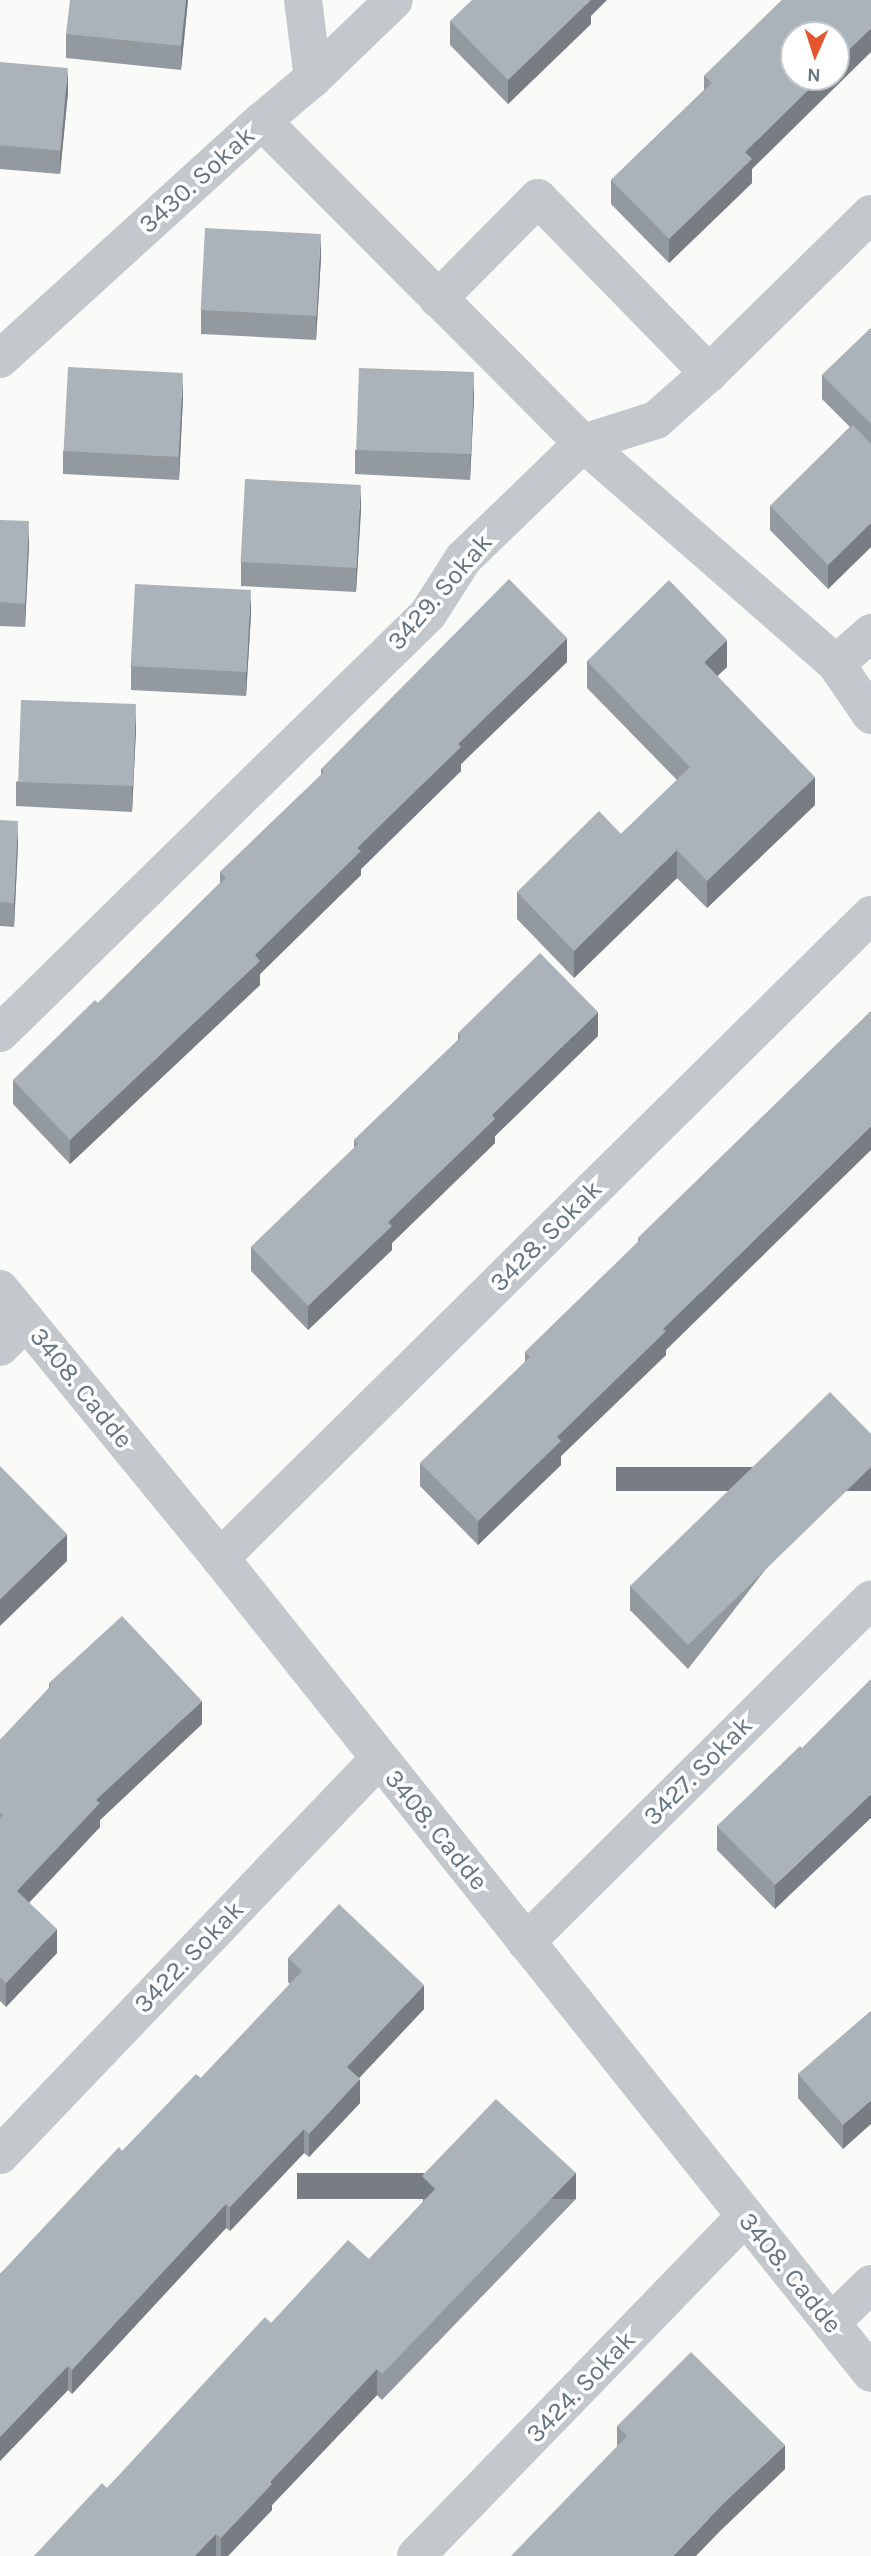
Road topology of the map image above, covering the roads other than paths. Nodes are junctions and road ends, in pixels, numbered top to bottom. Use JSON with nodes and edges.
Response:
{"nodes":[{"id":1,"x":303,"y":0,"type":"edge"},
{"id":2,"x":394,"y":0,"type":"edge"},
{"id":3,"x":313,"y":79,"type":"junction"},
{"id":4,"x":261,"y":121,"type":"junction"},
{"id":5,"x":871,"y":214,"type":"edge"},
{"id":6,"x":438,"y":299,"type":"junction"},
{"id":7,"x":0,"y":359,"type":"edge"},
{"id":8,"x":709,"y":373,"type":"junction"},
{"id":9,"x":583,"y":443,"type":"junction"},
{"id":10,"x":871,"y":633,"type":"edge"},
{"id":11,"x":836,"y":664,"type":"junction"},
{"id":12,"x":871,"y":715,"type":"edge"},
{"id":13,"x":871,"y":915,"type":"edge"},
{"id":14,"x":0,"y":1033,"type":"edge"},
{"id":15,"x":0,"y":1289,"type":"edge"},
{"id":16,"x":13,"y":1334,"type":"edge"},
{"id":17,"x":220,"y":1558,"type":"junction"},
{"id":18,"x":871,"y":1600,"type":"edge"},
{"id":19,"x":379,"y":1759,"type":"junction"},
{"id":20,"x":526,"y":1942,"type":"junction"},
{"id":21,"x":0,"y":2155,"type":"edge"},
{"id":22,"x":745,"y":2217,"type":"junction"},
{"id":23,"x":871,"y":2284,"type":"edge"},
{"id":24,"x":831,"y":2323,"type":"junction"},
{"id":25,"x":871,"y":2373,"type":"edge"},
{"id":26,"x":416,"y":2556,"type":"edge"}],
"edges":[{"from":1,"to":3,"type":"street"},
{"from":2,"to":3,"type":"street","name":"3430. Sokak"},
{"from":3,"to":4,"type":"street","name":"3430. Sokak"},
{"from":4,"to":6,"type":"street"},
{"from":4,"to":7,"type":"street","name":"3430. Sokak"},
{"from":5,"to":8,"type":"street","name":"3429. Sokak"},
{"from":6,"to":8,"type":"street"},
{"from":6,"to":9,"type":"street"},
{"from":8,"to":9,"type":"street","name":"3429. Sokak"},
{"from":9,"to":11,"type":"street"},
{"from":9,"to":14,"type":"street","name":"3429. Sokak"},
{"from":10,"to":11,"type":"street"},
{"from":11,"to":12,"type":"street"},
{"from":13,"to":17,"type":"street","name":"3428. Sokak"},
{"from":15,"to":16,"type":"street","name":"3408. Cadde"},
{"from":16,"to":17,"type":"street","name":"3408. Cadde"},
{"from":17,"to":19,"type":"street","name":"3408. Cadde"},
{"from":18,"to":20,"type":"street","name":"3427. Sokak"},
{"from":19,"to":20,"type":"street","name":"3408. Cadde"},
{"from":19,"to":21,"type":"street","name":"3422. Sokak"},
{"from":20,"to":22,"type":"street","name":"3408. Cadde"},
{"from":22,"to":24,"type":"street","name":"3408. Cadde"},
{"from":22,"to":26,"type":"street","name":"3424. Sokak"},
{"from":23,"to":24,"type":"street"},
{"from":24,"to":25,"type":"street","name":"3408. Cadde"}]}
